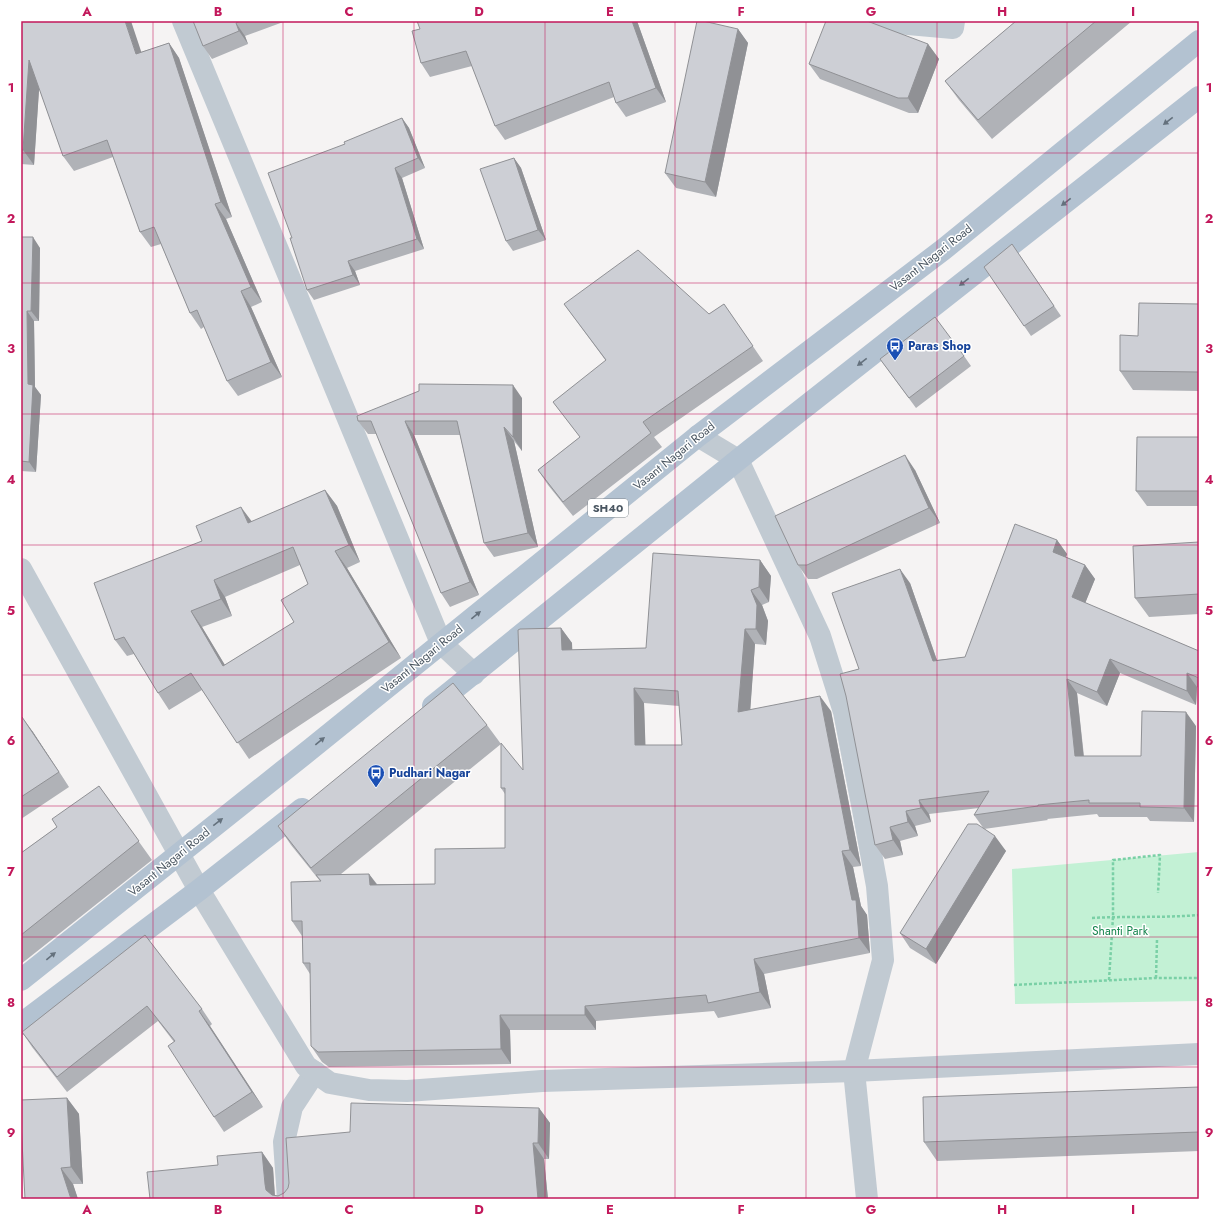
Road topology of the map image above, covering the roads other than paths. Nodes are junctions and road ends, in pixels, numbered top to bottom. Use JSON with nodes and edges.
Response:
{"nodes":[{"id":1,"x":183,"y":21,"type":"edge"},
{"id":2,"x":874,"y":21,"type":"edge"},
{"id":3,"x":954,"y":21,"type":"edge"},
{"id":4,"x":1199,"y":41,"type":"edge"},
{"id":5,"x":1199,"y":97,"type":"edge"},
{"id":6,"x":698,"y":436,"type":"junction"},
{"id":7,"x":738,"y":460,"type":"junction"},
{"id":8,"x":21,"y":569,"type":"edge"},
{"id":9,"x":441,"y":643,"type":"junction"},
{"id":10,"x":474,"y":674,"type":"junction"},
{"id":11,"x":418,"y":718,"type":"edge"},
{"id":12,"x":318,"y":797,"type":"edge"},
{"id":13,"x":178,"y":854,"type":"junction"},
{"id":14,"x":198,"y":890,"type":"junction"},
{"id":15,"x":21,"y":980,"type":"edge"},
{"id":16,"x":21,"y":1024,"type":"edge"},
{"id":17,"x":1199,"y":1054,"type":"edge"},
{"id":18,"x":854,"y":1071,"type":"junction"},
{"id":19,"x":315,"y":1072,"type":"junction"},
{"id":20,"x":288,"y":1199,"type":"edge"},
{"id":21,"x":867,"y":1199,"type":"edge"}],
"edges":[{"from":1,"to":9,"type":"street"},
{"from":2,"to":3,"type":"street"},
{"from":4,"to":6,"type":"main road","name":"Vasant Nagari Road","number":"SH40"},
{"from":5,"to":7,"type":"main road","one_way":true},
{"from":6,"to":7,"type":"street"},
{"from":9,"to":6,"type":"main road","name":"Vasant Nagari Road","number":"SH40","one_way":true},
{"from":7,"to":10,"type":"main road"},
{"from":7,"to":18,"type":"street"},
{"from":8,"to":13,"type":"street"},
{"from":9,"to":10,"type":"street"},
{"from":13,"to":9,"type":"main road","name":"Vasant Nagari Road","number":"SH40","one_way":true},
{"from":10,"to":11,"type":"main road"},
{"from":12,"to":14,"type":"main road"},
{"from":13,"to":14,"type":"street"},
{"from":15,"to":13,"type":"main road","name":"Vasant Nagari Road","number":"SH40","one_way":true},
{"from":14,"to":16,"type":"main road"},
{"from":14,"to":19,"type":"street"},
{"from":17,"to":18,"type":"street"},
{"from":18,"to":19,"type":"street"},
{"from":18,"to":21,"type":"street"},
{"from":19,"to":20,"type":"street"}]}
